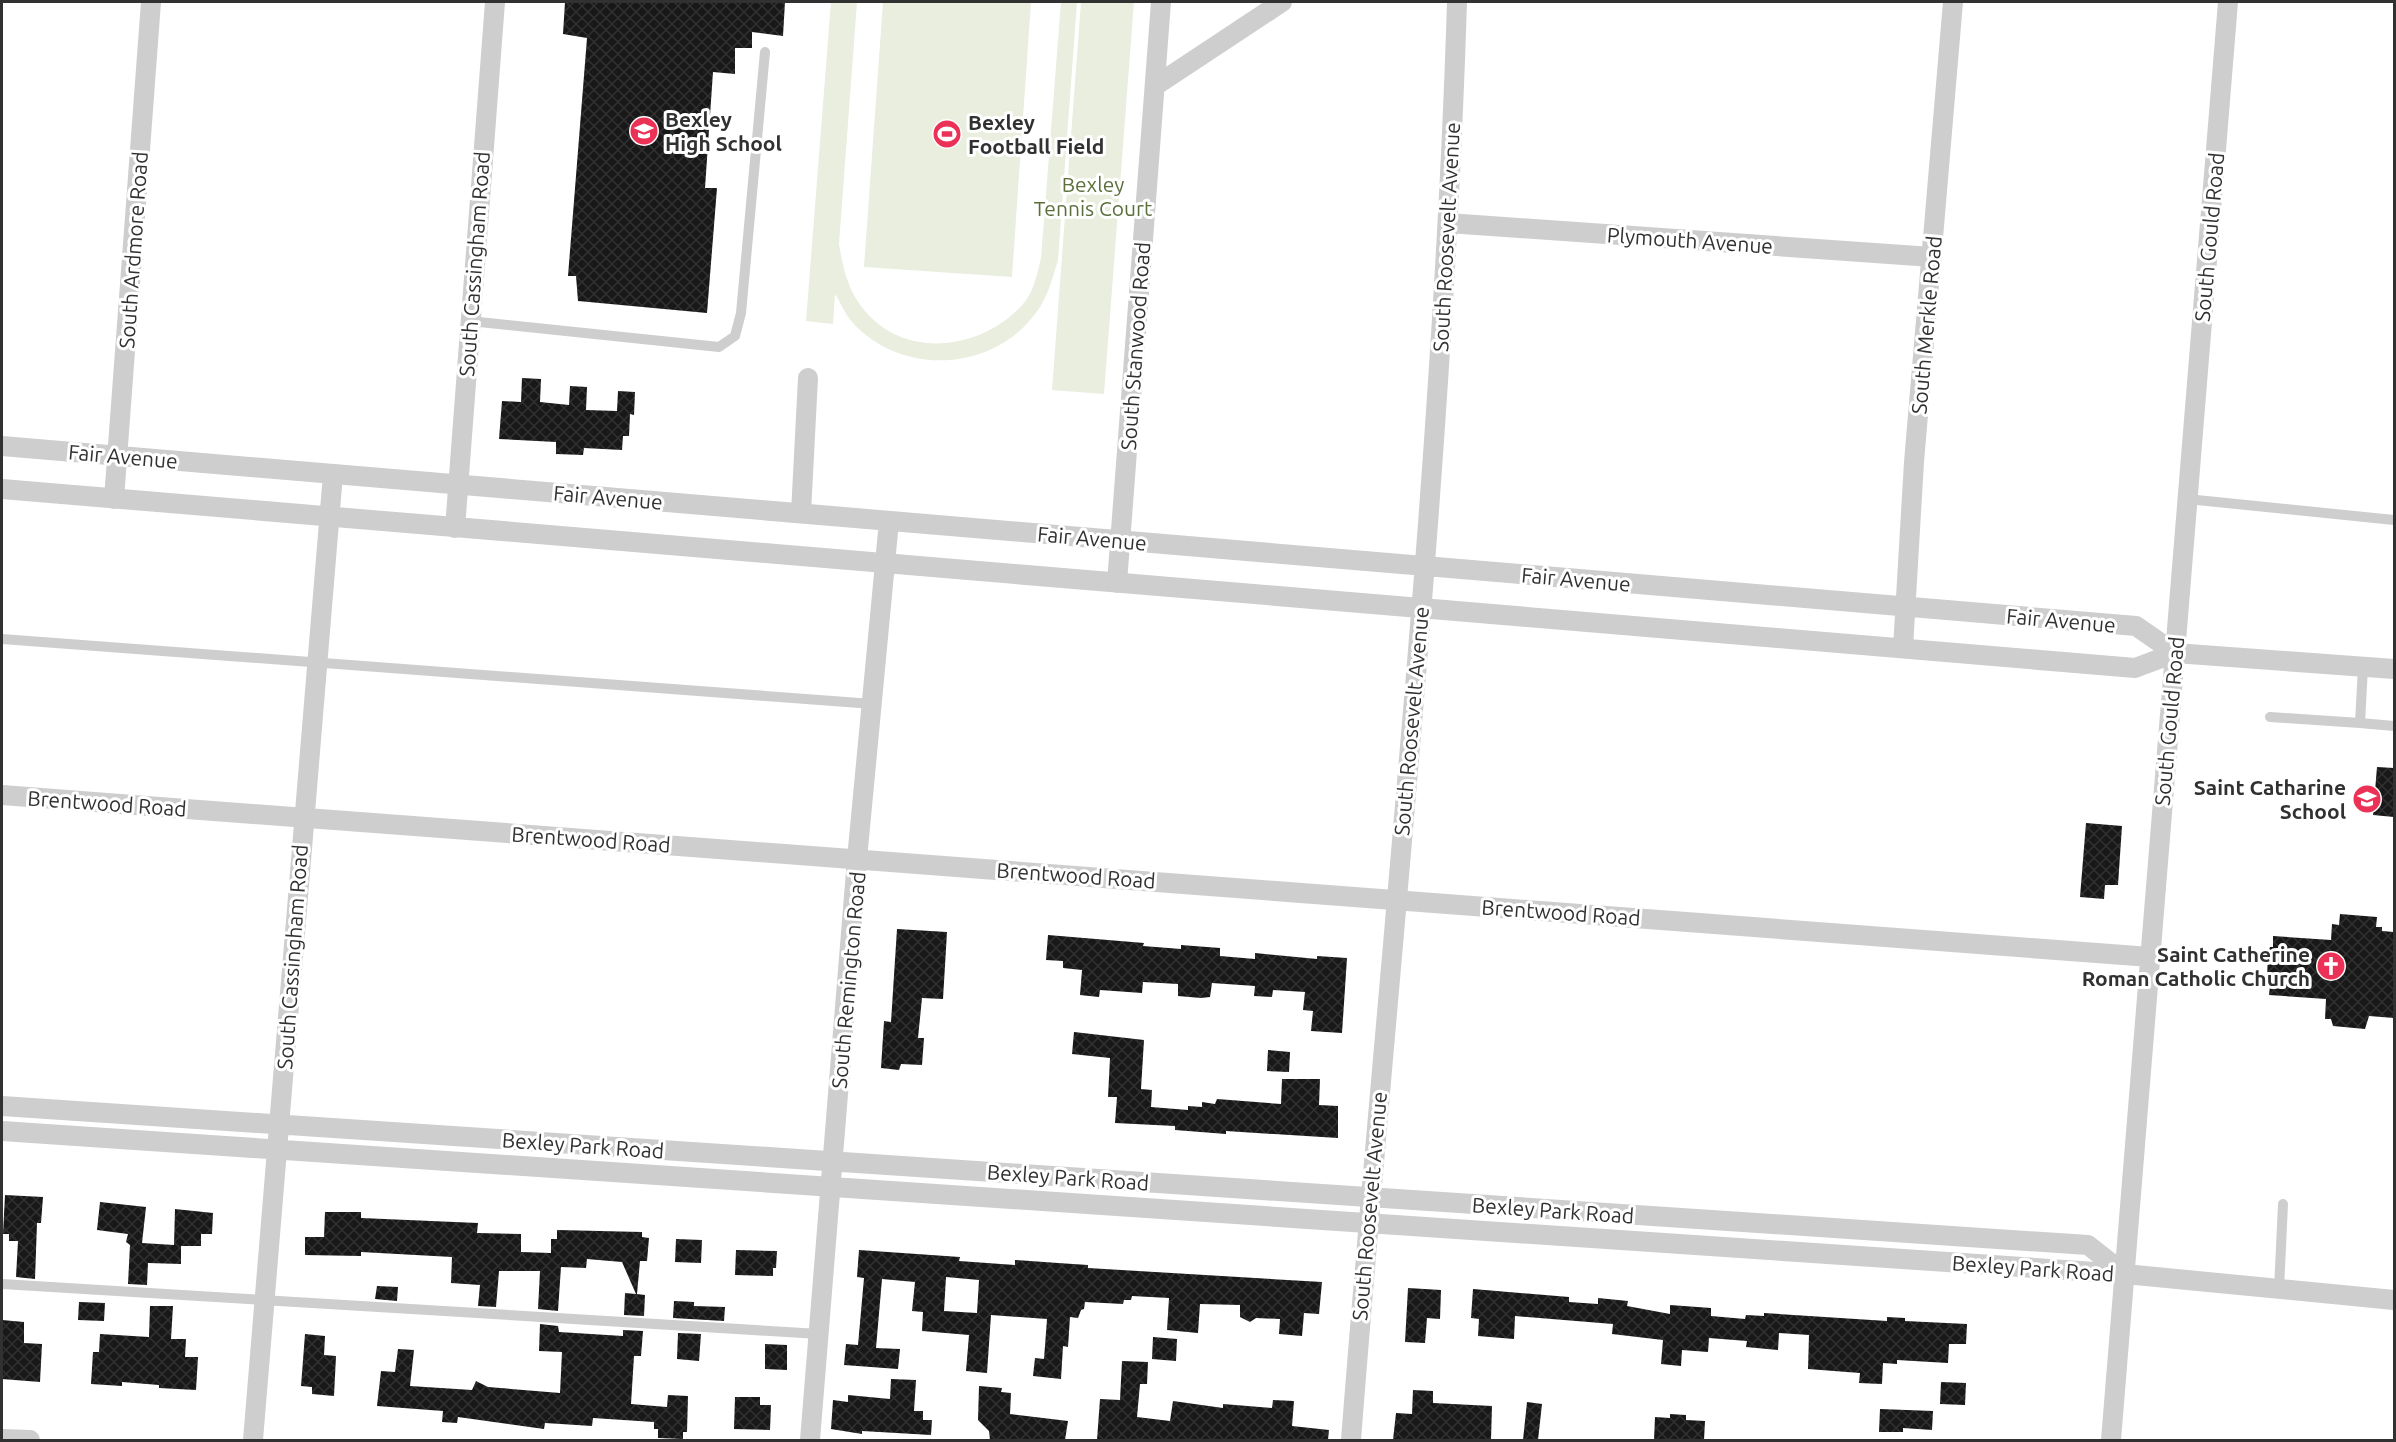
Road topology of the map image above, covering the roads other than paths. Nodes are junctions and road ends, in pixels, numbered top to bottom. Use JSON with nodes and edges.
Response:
{"nodes":[{"id":1,"x":151,"y":2,"type":"edge"},
{"id":2,"x":495,"y":2,"type":"edge"},
{"id":3,"x":1161,"y":2,"type":"edge"},
{"id":4,"x":1282,"y":2,"type":"edge"},
{"id":5,"x":1456,"y":2,"type":"edge"},
{"id":6,"x":1953,"y":2,"type":"edge"},
{"id":7,"x":2228,"y":2,"type":"edge"},
{"id":8,"x":765,"y":52,"type":"dead end"},
{"id":9,"x":1155,"y":86,"type":"junction"},
{"id":10,"x":1448,"y":223,"type":"junction"},
{"id":11,"x":1932,"y":257,"type":"junction"},
{"id":12,"x":470,"y":321,"type":"junction"},
{"id":13,"x":808,"y":378,"type":"dead end"},
{"id":14,"x":2,"y":446,"type":"edge"},
{"id":15,"x":117,"y":455,"type":"junction"},
{"id":16,"x":333,"y":474,"type":"junction"},
{"id":17,"x":458,"y":484,"type":"junction"},
{"id":18,"x":2,"y":489,"type":"edge"},
{"id":19,"x":114,"y":499,"type":"junction"},
{"id":20,"x":2187,"y":499,"type":"junction"},
{"id":21,"x":801,"y":513,"type":"junction"},
{"id":22,"x":330,"y":517,"type":"junction"},
{"id":23,"x":2394,"y":520,"type":"edge"},
{"id":24,"x":889,"y":521,"type":"junction"},
{"id":25,"x":455,"y":528,"type":"junction"},
{"id":26,"x":1120,"y":540,"type":"junction"},
{"id":27,"x":885,"y":563,"type":"junction"},
{"id":28,"x":1424,"y":566,"type":"junction"},
{"id":29,"x":1117,"y":583,"type":"junction"},
{"id":30,"x":1905,"y":607,"type":"junction"},
{"id":31,"x":1421,"y":608,"type":"junction"},
{"id":32,"x":2,"y":639,"type":"edge"},
{"id":33,"x":1903,"y":648,"type":"junction"},
{"id":34,"x":2175,"y":652,"type":"junction"},
{"id":35,"x":318,"y":662,"type":"junction"},
{"id":36,"x":2363,"y":667,"type":"junction"},
{"id":37,"x":2394,"y":669,"type":"edge"},
{"id":38,"x":873,"y":704,"type":"junction"},
{"id":39,"x":2270,"y":717,"type":"dead end"},
{"id":40,"x":2360,"y":723,"type":"junction"},
{"id":41,"x":2394,"y":726,"type":"edge"},
{"id":42,"x":2,"y":795,"type":"edge"},
{"id":43,"x":303,"y":818,"type":"junction"},
{"id":44,"x":857,"y":859,"type":"junction"},
{"id":45,"x":1396,"y":899,"type":"junction"},
{"id":46,"x":2150,"y":957,"type":"junction"},
{"id":47,"x":2,"y":1106,"type":"edge"},
{"id":48,"x":86,"y":1124,"type":"junction"},
{"id":49,"x":279,"y":1125,"type":"junction"},
{"id":50,"x":2,"y":1131,"type":"edge"},
{"id":51,"x":277,"y":1150,"type":"junction"},
{"id":52,"x":474,"y":1150,"type":"junction"},
{"id":53,"x":646,"y":1162,"type":"junction"},
{"id":54,"x":834,"y":1162,"type":"junction"},
{"id":55,"x":1012,"y":1186,"type":"junction"},
{"id":56,"x":831,"y":1187,"type":"junction"},
{"id":57,"x":1174,"y":1197,"type":"junction"},
{"id":58,"x":1369,"y":1197,"type":"junction"},
{"id":59,"x":2283,"y":1204,"type":"dead end"},
{"id":60,"x":1367,"y":1223,"type":"junction"},
{"id":61,"x":1575,"y":1224,"type":"junction"},
{"id":62,"x":2125,"y":1274,"type":"junction"},
{"id":63,"x":2,"y":1284,"type":"edge"},
{"id":64,"x":2279,"y":1289,"type":"junction"},
{"id":65,"x":265,"y":1299,"type":"junction"},
{"id":66,"x":2394,"y":1300,"type":"edge"},
{"id":67,"x":819,"y":1334,"type":"junction"},
{"id":68,"x":2,"y":1439,"type":"edge"},
{"id":69,"x":30,"y":1440,"type":"edge"},
{"id":70,"x":253,"y":1440,"type":"edge"},
{"id":71,"x":810,"y":1440,"type":"edge"},
{"id":72,"x":1350,"y":1440,"type":"edge"},
{"id":73,"x":2111,"y":1440,"type":"edge"}],
"edges":[{"from":1,"to":15,"type":"street","name":"South Ardmore Road"},
{"from":2,"to":12,"type":"street","name":"South Cassingham Road"},
{"from":3,"to":9,"type":"street","name":"South Stanwood Road"},
{"from":4,"to":9,"type":"street"},
{"from":5,"to":10,"type":"street","name":"South Roosevelt Avenue"},
{"from":6,"to":11,"type":"street","name":"South Merkle Road"},
{"from":7,"to":20,"type":"street","name":"South Gould Road"},
{"from":8,"to":12,"type":"lane"},
{"from":9,"to":26,"type":"street","name":"South Stanwood Road"},
{"from":10,"to":11,"type":"street","name":"Plymouth Avenue"},
{"from":10,"to":28,"type":"street","name":"South Roosevelt Avenue"},
{"from":11,"to":30,"type":"street","name":"South Merkle Road"},
{"from":12,"to":17,"type":"street","name":"South Cassingham Road"},
{"from":13,"to":21,"type":"street"},
{"from":14,"to":15,"type":"street","name":"Fair Avenue"},
{"from":15,"to":16,"type":"street","name":"Fair Avenue"},
{"from":15,"to":19,"type":"street","name":"South Ardmore Road"},
{"from":16,"to":17,"type":"street","name":"Fair Avenue"},
{"from":16,"to":22,"type":"street","name":"South Cassingham Road"},
{"from":17,"to":21,"type":"street","name":"Fair Avenue"},
{"from":17,"to":25,"type":"street","name":"South Cassingham Road"},
{"from":18,"to":19,"type":"street","name":"Fair Avenue"},
{"from":19,"to":22,"type":"street","name":"Fair Avenue"},
{"from":20,"to":23,"type":"lane"},
{"from":20,"to":34,"type":"street","name":"South Gould Road"},
{"from":21,"to":24,"type":"street","name":"Fair Avenue"},
{"from":22,"to":25,"type":"street","name":"Fair Avenue"},
{"from":22,"to":35,"type":"street","name":"South Cassingham Road"},
{"from":24,"to":26,"type":"street","name":"Fair Avenue"},
{"from":24,"to":27,"type":"street","name":"South Remington Road"},
{"from":25,"to":27,"type":"street","name":"Fair Avenue"},
{"from":26,"to":28,"type":"street","name":"Fair Avenue"},
{"from":26,"to":29,"type":"street","name":"South Stanwood Road"},
{"from":27,"to":29,"type":"street","name":"Fair Avenue"},
{"from":27,"to":38,"type":"street","name":"South Remington Road"},
{"from":28,"to":30,"type":"street","name":"Fair Avenue"},
{"from":28,"to":31,"type":"street","name":"South Roosevelt Avenue"},
{"from":29,"to":31,"type":"street","name":"Fair Avenue"},
{"from":30,"to":33,"type":"street","name":"South Merkle Road"},
{"from":30,"to":34,"type":"street","name":"Fair Avenue"},
{"from":31,"to":33,"type":"street","name":"Fair Avenue"},
{"from":31,"to":45,"type":"street","name":"South Roosevelt Avenue"},
{"from":32,"to":35,"type":"lane"},
{"from":33,"to":34,"type":"street","name":"Fair Avenue"},
{"from":34,"to":36,"type":"street","name":"Fair Avenue"},
{"from":34,"to":46,"type":"street","name":"South Gould Road"},
{"from":35,"to":38,"type":"lane"},
{"from":35,"to":43,"type":"street","name":"South Cassingham Road"},
{"from":36,"to":37,"type":"street","name":"Fair Avenue"},
{"from":36,"to":40,"type":"lane"},
{"from":38,"to":44,"type":"street","name":"South Remington Road"},
{"from":39,"to":40,"type":"lane"},
{"from":40,"to":41,"type":"lane"},
{"from":42,"to":43,"type":"street","name":"Brentwood Road"},
{"from":43,"to":44,"type":"street","name":"Brentwood Road"},
{"from":43,"to":49,"type":"street","name":"South Cassingham Road"},
{"from":44,"to":45,"type":"street","name":"Brentwood Road"},
{"from":44,"to":54,"type":"street","name":"South Remington Road"},
{"from":45,"to":46,"type":"street","name":"Brentwood Road"},
{"from":45,"to":58,"type":"street","name":"South Roosevelt Avenue"},
{"from":46,"to":62,"type":"street","name":"South Gould Road"},
{"from":47,"to":48,"type":"street","name":"Bexley Park Road"},
{"from":48,"to":49,"type":"street","name":"Bexley Park Road"},
{"from":48,"to":50,"type":"street","name":"Bexley Park Road"},
{"from":48,"to":51,"type":"street","name":"Bexley Park Road"},
{"from":49,"to":51,"type":"street","name":"South Cassingham Road"},
{"from":49,"to":52,"type":"street","name":"Bexley Park Road"},
{"from":51,"to":52,"type":"street","name":"Bexley Park Road"},
{"from":51,"to":65,"type":"street","name":"South Cassingham Road"},
{"from":52,"to":53,"type":"street","name":"Bexley Park Road"},
{"from":53,"to":54,"type":"street","name":"Bexley Park Road"},
{"from":53,"to":56,"type":"street","name":"Bexley Park Road"},
{"from":54,"to":55,"type":"street","name":"Bexley Park Road"},
{"from":54,"to":56,"type":"street","name":"South Remington Road"},
{"from":55,"to":56,"type":"street","name":"Bexley Park Road"},
{"from":55,"to":57,"type":"street","name":"Bexley Park Road"},
{"from":56,"to":67,"type":"street","name":"South Remington Road"},
{"from":57,"to":58,"type":"street","name":"Bexley Park Road"},
{"from":57,"to":60,"type":"street","name":"Bexley Park Road"},
{"from":58,"to":60,"type":"street","name":"South Roosevelt Avenue"},
{"from":58,"to":61,"type":"street","name":"Bexley Park Road"},
{"from":59,"to":64,"type":"lane"},
{"from":60,"to":61,"type":"street","name":"Bexley Park Road"},
{"from":60,"to":72,"type":"street","name":"South Roosevelt Avenue"},
{"from":61,"to":62,"type":"street","name":"Bexley Park Road"},
{"from":62,"to":64,"type":"street","name":"Bexley Park Road"},
{"from":62,"to":73,"type":"street","name":"South Gould Road"},
{"from":63,"to":65,"type":"lane"},
{"from":64,"to":66,"type":"street","name":"Bexley Park Road"},
{"from":65,"to":67,"type":"lane"},
{"from":65,"to":70,"type":"street","name":"South Cassingham Road"},
{"from":67,"to":71,"type":"street","name":"South Remington Road"},
{"from":68,"to":69,"type":"street"}]}
